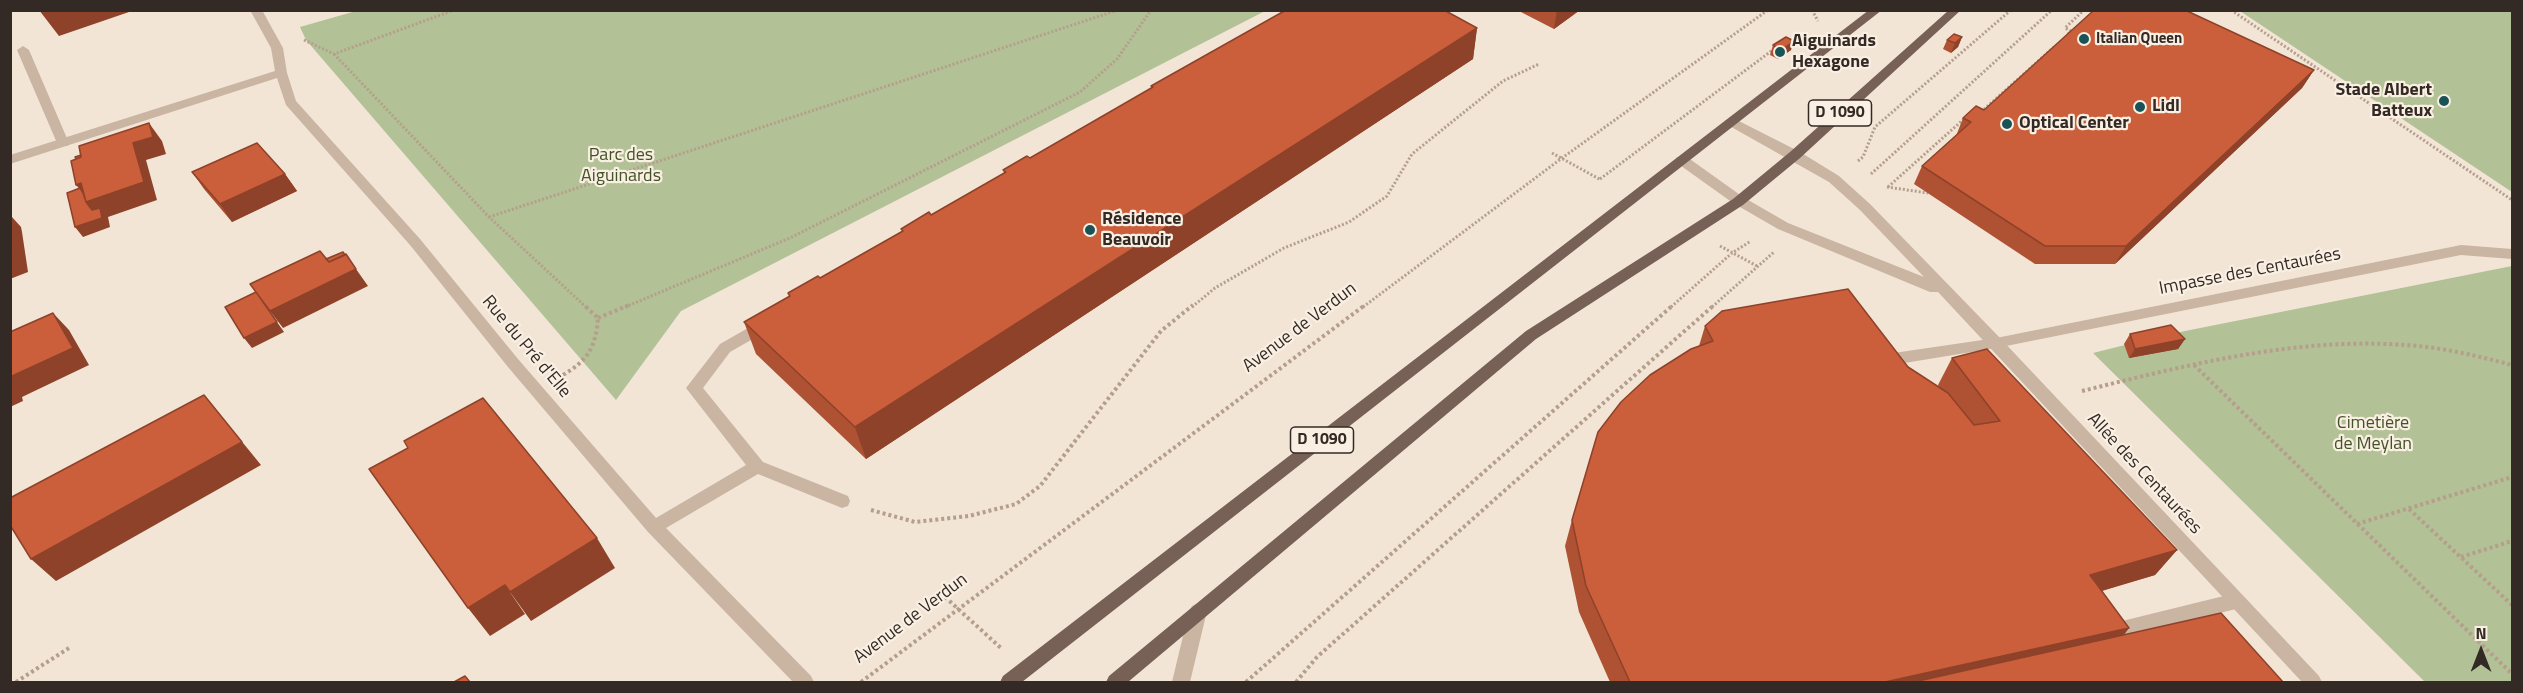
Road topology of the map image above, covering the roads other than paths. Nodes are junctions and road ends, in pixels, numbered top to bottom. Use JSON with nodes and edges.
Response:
{"nodes":[{"id":1,"x":256,"y":10,"type":"edge"},
{"id":2,"x":1877,"y":10,"type":"edge"},
{"id":3,"x":1956,"y":10,"type":"edge"},
{"id":4,"x":23,"y":51,"type":"dead end"},
{"id":5,"x":281,"y":73,"type":"junction"},
{"id":6,"x":1731,"y":121,"type":"junction"},
{"id":7,"x":63,"y":143,"type":"junction"},
{"id":8,"x":1795,"y":154,"type":"junction"},
{"id":9,"x":10,"y":160,"type":"edge"},
{"id":10,"x":1682,"y":160,"type":"junction"},
{"id":11,"x":1738,"y":202,"type":"junction"},
{"id":12,"x":2512,"y":254,"type":"edge"},
{"id":13,"x":1946,"y":293,"type":"junction"},
{"id":14,"x":777,"y":318,"type":"edge"},
{"id":15,"x":1996,"y":343,"type":"junction"},
{"id":16,"x":1868,"y":362,"type":"edge"},
{"id":17,"x":757,"y":467,"type":"junction"},
{"id":18,"x":842,"y":501,"type":"road end"},
{"id":19,"x":654,"y":527,"type":"junction"},
{"id":20,"x":2236,"y":601,"type":"junction"},
{"id":21,"x":1198,"y":611,"type":"junction"},
{"id":22,"x":2096,"y":635,"type":"edge"},
{"id":23,"x":805,"y":682,"type":"edge"},
{"id":24,"x":1009,"y":682,"type":"edge"},
{"id":25,"x":1115,"y":682,"type":"edge"},
{"id":26,"x":1181,"y":682,"type":"edge"},
{"id":27,"x":2313,"y":682,"type":"edge"}],
"edges":[{"from":1,"to":5,"type":"street","name":"Rue du Pré d'Elle"},
{"from":2,"to":6,"type":"main road","number":"D 1090"},
{"from":3,"to":8,"type":"main road","number":"D 1090"},
{"from":4,"to":7,"type":"street"},
{"from":5,"to":7,"type":"street"},
{"from":5,"to":19,"type":"street","name":"Rue du Pré d'Elle"},
{"from":6,"to":8,"type":"street","name":"Allée des Centaurées"},
{"from":6,"to":10,"type":"main road","number":"D 1090"},
{"from":7,"to":9,"type":"street"},
{"from":8,"to":11,"type":"main road","number":"D 1090"},
{"from":8,"to":13,"type":"street","name":"Allée des Centaurées"},
{"from":10,"to":11,"type":"street","name":"Allée des Centaurées"},
{"from":10,"to":24,"type":"main road","number":"D 1090"},
{"from":11,"to":13,"type":"street","name":"Allée des Centaurées"},
{"from":11,"to":21,"type":"main road","number":"D 1090"},
{"from":12,"to":15,"type":"street","name":"Impasse des Centaurées"},
{"from":13,"to":15,"type":"street","name":"Allée des Centaurées"},
{"from":14,"to":17,"type":"street"},
{"from":15,"to":16,"type":"street","name":"Impasse des Centaurées"},
{"from":15,"to":20,"type":"street","name":"Allée des Centaurées"},
{"from":17,"to":18,"type":"street"},
{"from":17,"to":19,"type":"street"},
{"from":19,"to":23,"type":"street","name":"Rue du Pré d'Elle"},
{"from":20,"to":22,"type":"street"},
{"from":20,"to":27,"type":"street","name":"Allée des Centaurées"},
{"from":21,"to":25,"type":"main road","number":"D 1090"},
{"from":21,"to":26,"type":"street"}]}
